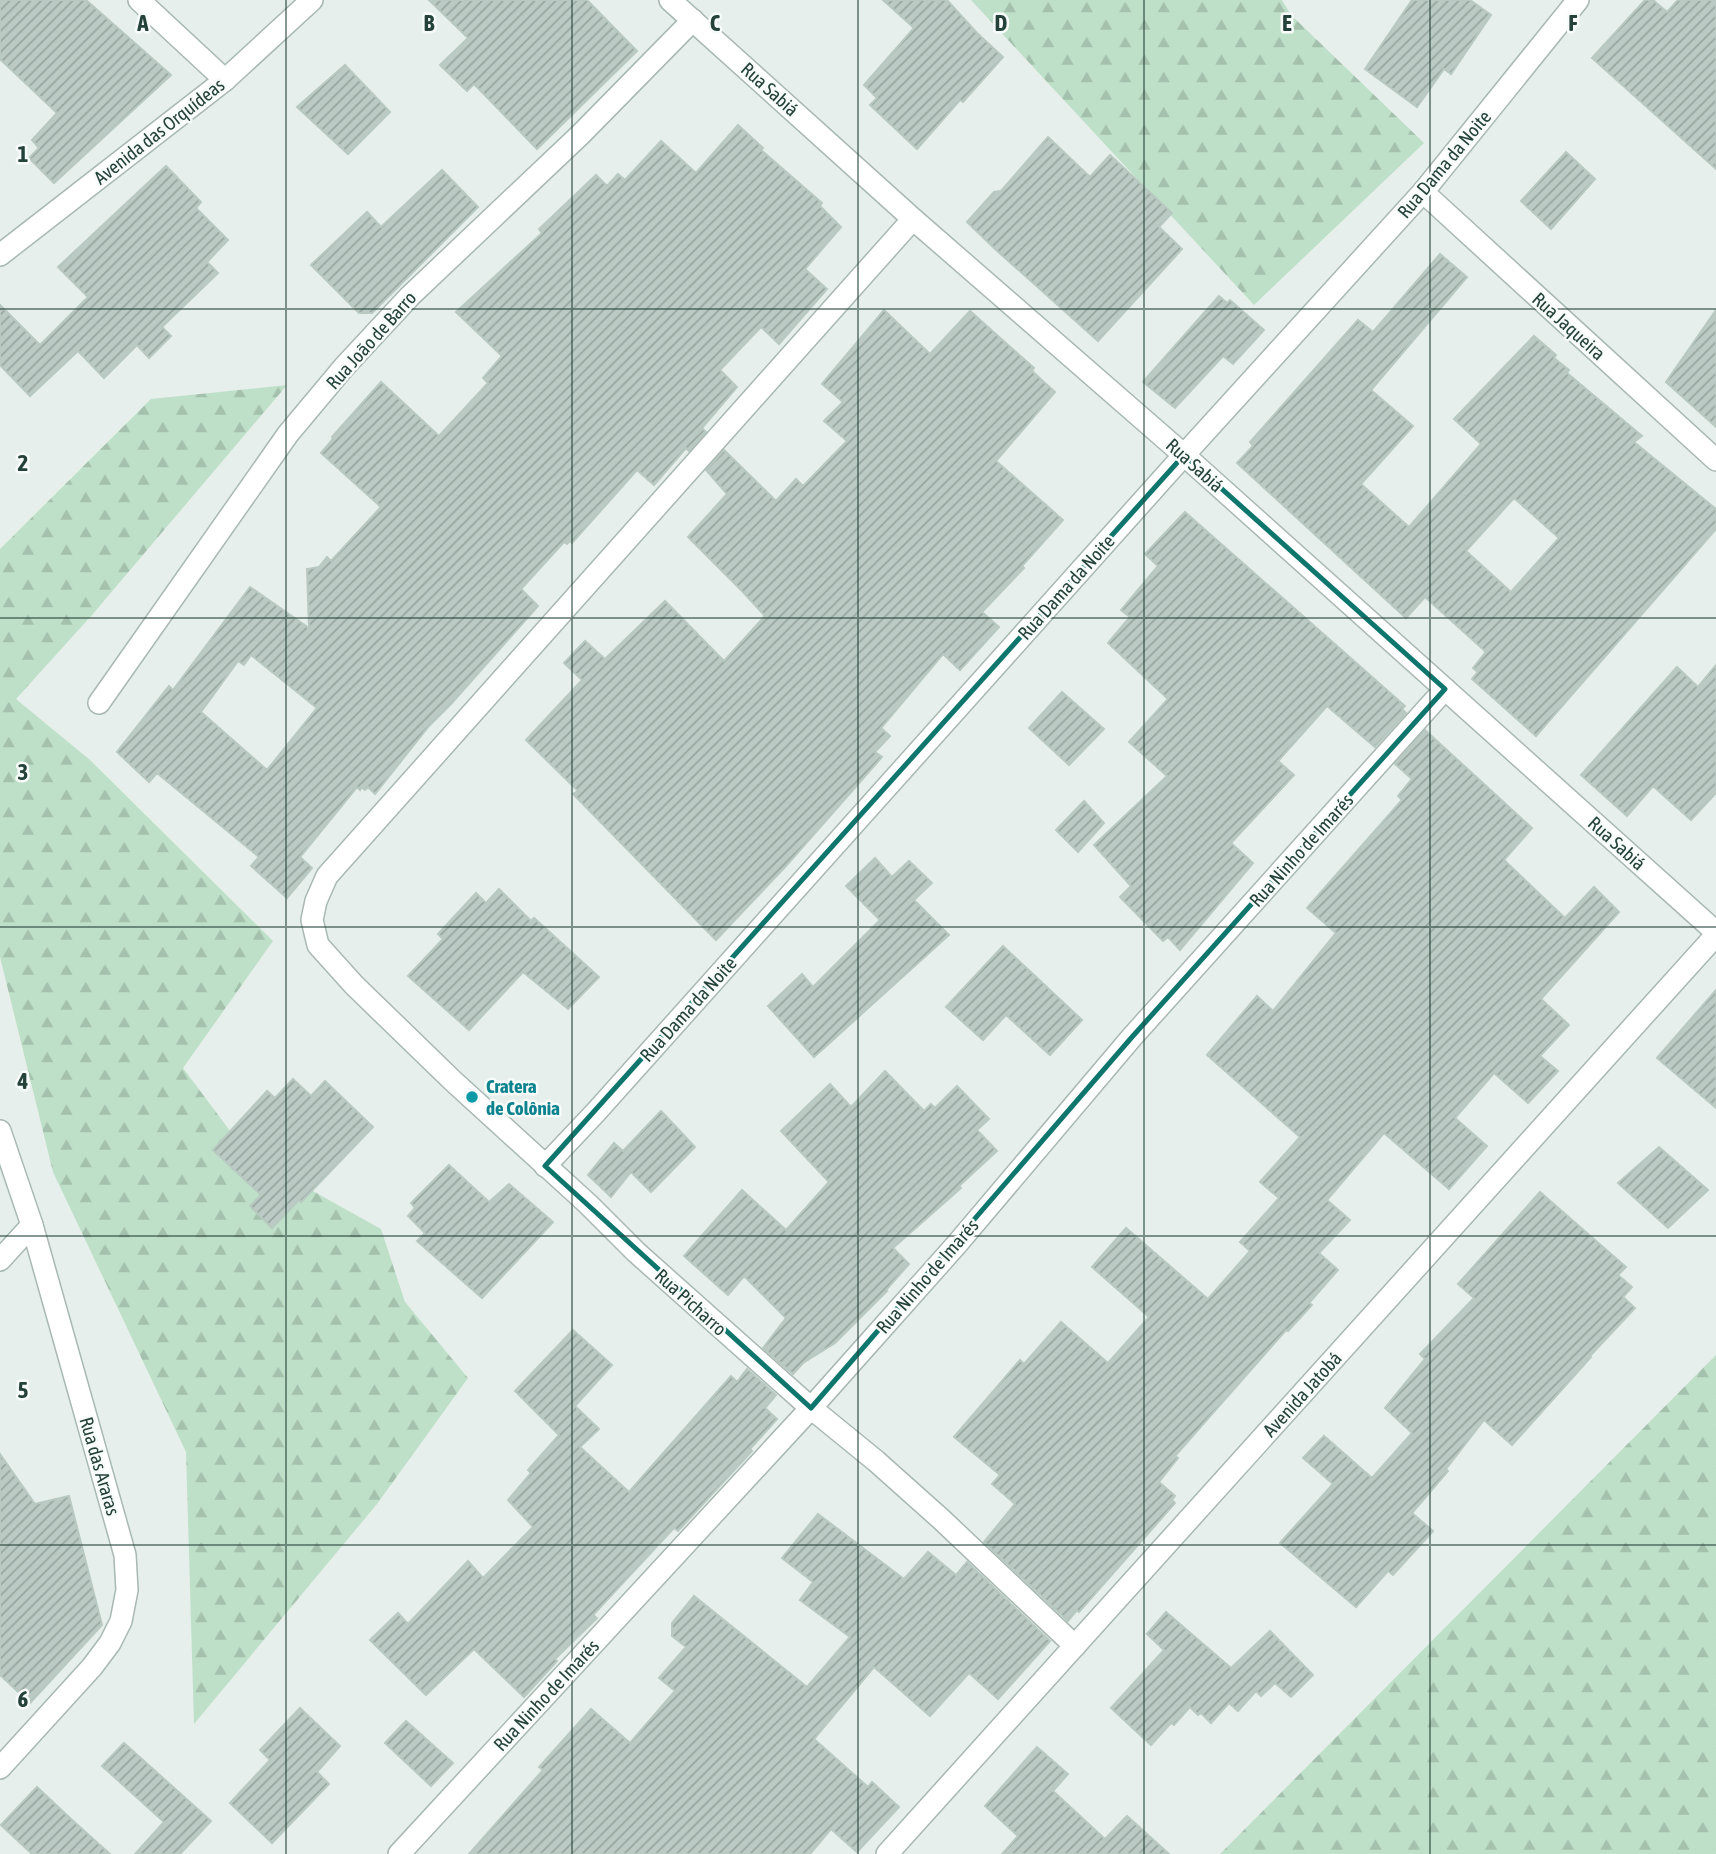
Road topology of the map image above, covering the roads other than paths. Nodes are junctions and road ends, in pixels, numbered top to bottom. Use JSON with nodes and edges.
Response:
{"nodes":[{"id":1,"x":139,"y":0,"type":"edge"},
{"id":2,"x":312,"y":0,"type":"edge"},
{"id":3,"x":670,"y":0,"type":"edge"},
{"id":4,"x":1578,"y":0,"type":"edge"},
{"id":5,"x":693,"y":20,"type":"junction"},
{"id":6,"x":225,"y":80,"type":"junction"},
{"id":7,"x":1423,"y":192,"type":"junction"},
{"id":8,"x":913,"y":219,"type":"junction"},
{"id":9,"x":0,"y":255,"type":"edge"},
{"id":10,"x":1184,"y":455,"type":"junction"},
{"id":11,"x":1716,"y":460,"type":"edge"},
{"id":12,"x":1445,"y":689,"type":"junction"},
{"id":13,"x":99,"y":703,"type":"dead end"},
{"id":14,"x":1716,"y":933,"type":"edge"},
{"id":15,"x":0,"y":1130,"type":"edge"},
{"id":16,"x":545,"y":1166,"type":"junction"},
{"id":17,"x":32,"y":1225,"type":"junction"},
{"id":18,"x":0,"y":1260,"type":"edge"},
{"id":19,"x":811,"y":1408,"type":"junction"},
{"id":20,"x":1075,"y":1646,"type":"junction"},
{"id":21,"x":0,"y":1768,"type":"edge"},
{"id":22,"x":399,"y":1854,"type":"edge"},
{"id":23,"x":887,"y":1854,"type":"edge"}],
"edges":[{"from":1,"to":6,"type":"street"},
{"from":2,"to":6,"type":"street","name":"Avenida das Orquídeas"},
{"from":3,"to":5,"type":"street","name":"Rua Sabiá"},
{"from":4,"to":7,"type":"street","name":"Rua Dama da Noite"},
{"from":5,"to":8,"type":"street","name":"Rua Sabiá"},
{"from":5,"to":13,"type":"street","name":"Rua João de Barro"},
{"from":6,"to":9,"type":"street","name":"Avenida das Orquídeas"},
{"from":7,"to":10,"type":"street","name":"Rua Dama da Noite"},
{"from":7,"to":11,"type":"street","name":"Rua Jaqueira"},
{"from":8,"to":10,"type":"street","name":"Rua Sabiá"},
{"from":8,"to":16,"type":"street","name":"Rua Picharro"},
{"from":10,"to":12,"type":"street","name":"Rua Sabiá"},
{"from":10,"to":16,"type":"street","name":"Rua Dama da Noite"},
{"from":12,"to":14,"type":"street","name":"Rua Sabiá"},
{"from":12,"to":19,"type":"street","name":"Rua Ninho de Imarés"},
{"from":14,"to":20,"type":"street","name":"Avenida Jatobá"},
{"from":15,"to":17,"type":"street","name":"Rua das Araras"},
{"from":16,"to":19,"type":"street","name":"Rua Picharro"},
{"from":17,"to":18,"type":"street"},
{"from":17,"to":21,"type":"street","name":"Rua das Araras"},
{"from":19,"to":20,"type":"street","name":"Rua Picharro"},
{"from":19,"to":22,"type":"street","name":"Rua Ninho de Imarés"},
{"from":20,"to":23,"type":"street","name":"Avenida Jatobá"}]}
